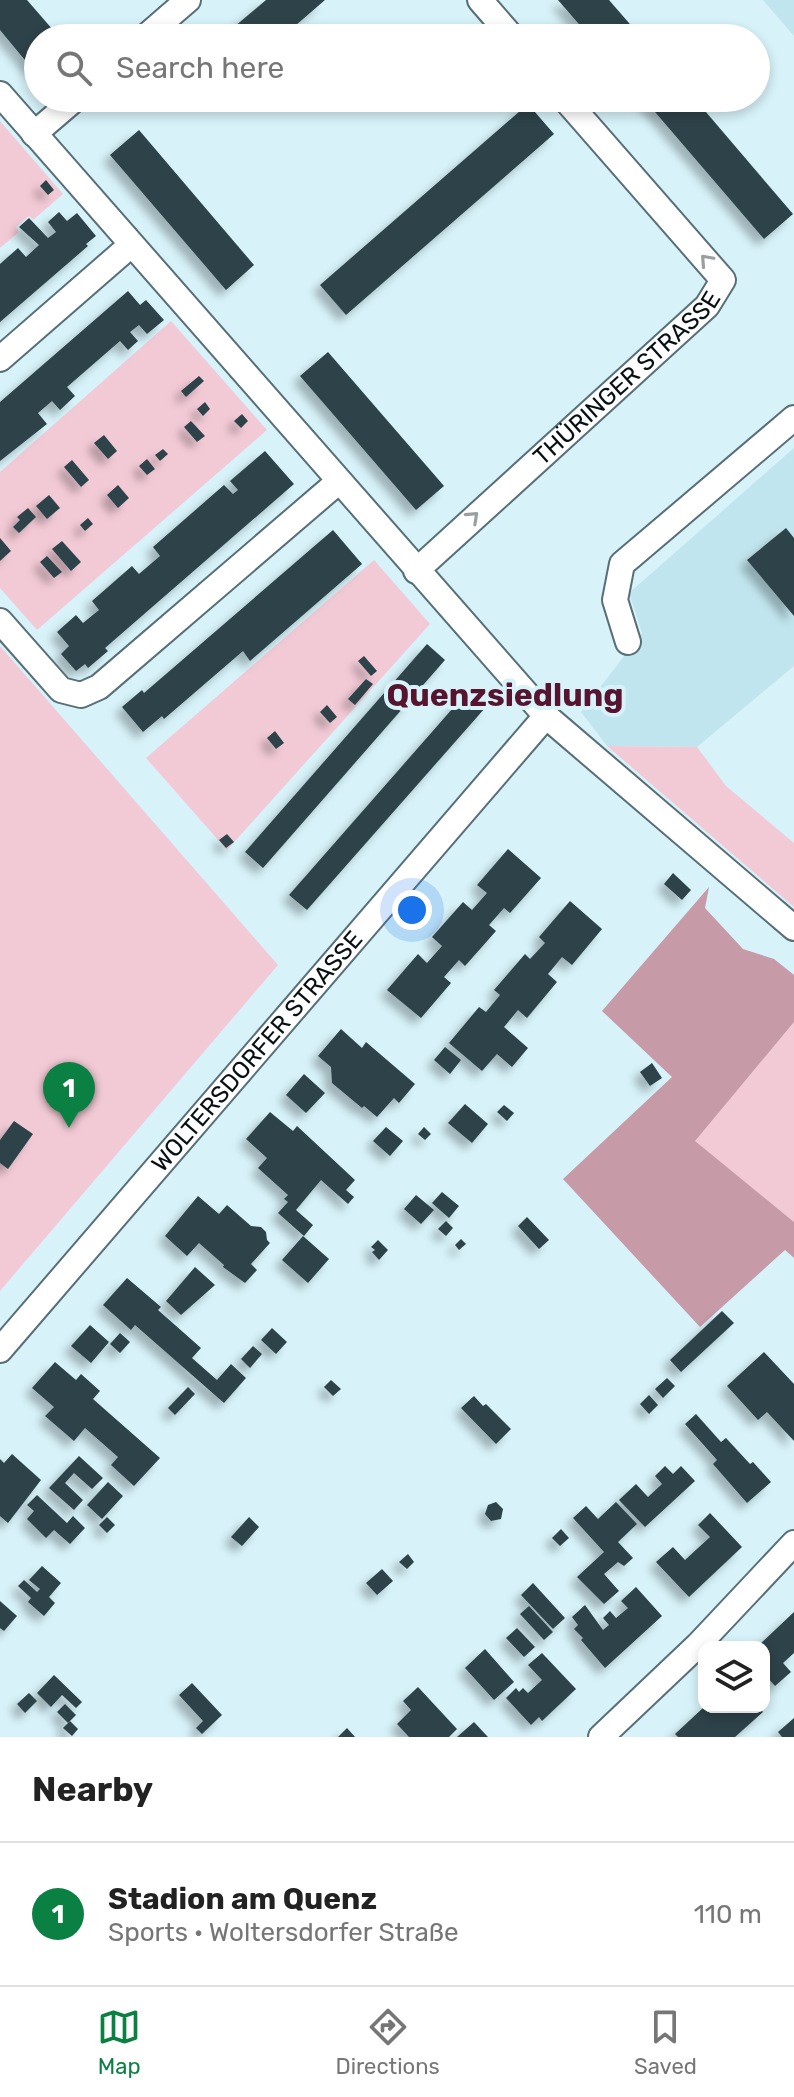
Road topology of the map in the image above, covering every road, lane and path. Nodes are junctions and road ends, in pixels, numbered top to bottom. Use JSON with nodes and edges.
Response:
{"nodes":[{"id":1,"x":188,"y":0,"type":"edge"},
{"id":2,"x":480,"y":0,"type":"edge"},
{"id":3,"x":160,"y":24,"type":"edge"},
{"id":4,"x":501,"y":24,"type":"edge"},
{"id":5,"x":0,"y":94,"type":"edge"},
{"id":6,"x":60,"y":112,"type":"edge"},
{"id":7,"x":576,"y":112,"type":"edge"},
{"id":8,"x":34,"y":134,"type":"junction"},
{"id":9,"x":131,"y":245,"type":"junction"},
{"id":10,"x":0,"y":359,"type":"edge"},
{"id":11,"x":794,"y":418,"type":"edge"},
{"id":12,"x":338,"y":482,"type":"junction"},
{"id":13,"x":416,"y":571,"type":"junction"},
{"id":14,"x":0,"y":621,"type":"edge"},
{"id":15,"x":628,"y":642,"type":"dead end"},
{"id":16,"x":546,"y":716,"type":"junction"},
{"id":17,"x":794,"y":928,"type":"edge"},
{"id":18,"x":0,"y":1350,"type":"edge"},
{"id":19,"x":794,"y":1543,"type":"edge"},
{"id":20,"x":601,"y":1737,"type":"edge"}],
"edges":[{"from":1,"to":3,"type":"street"},
{"from":2,"to":4,"type":"street"},
{"from":5,"to":8,"type":"street"},
{"from":6,"to":8,"type":"street"},
{"from":13,"to":7,"type":"street","name":"THÜRINGER STRASSE","one_way":true},
{"from":8,"to":9,"type":"street"},
{"from":9,"to":10,"type":"street"},
{"from":9,"to":12,"type":"street"},
{"from":11,"to":15,"type":"street"},
{"from":12,"to":13,"type":"street"},
{"from":12,"to":14,"type":"street"},
{"from":13,"to":16,"type":"street"},
{"from":16,"to":17,"type":"street"},
{"from":16,"to":18,"type":"street","name":"WOLTERSDORFER STRASSE"},
{"from":19,"to":20,"type":"street"}]}
